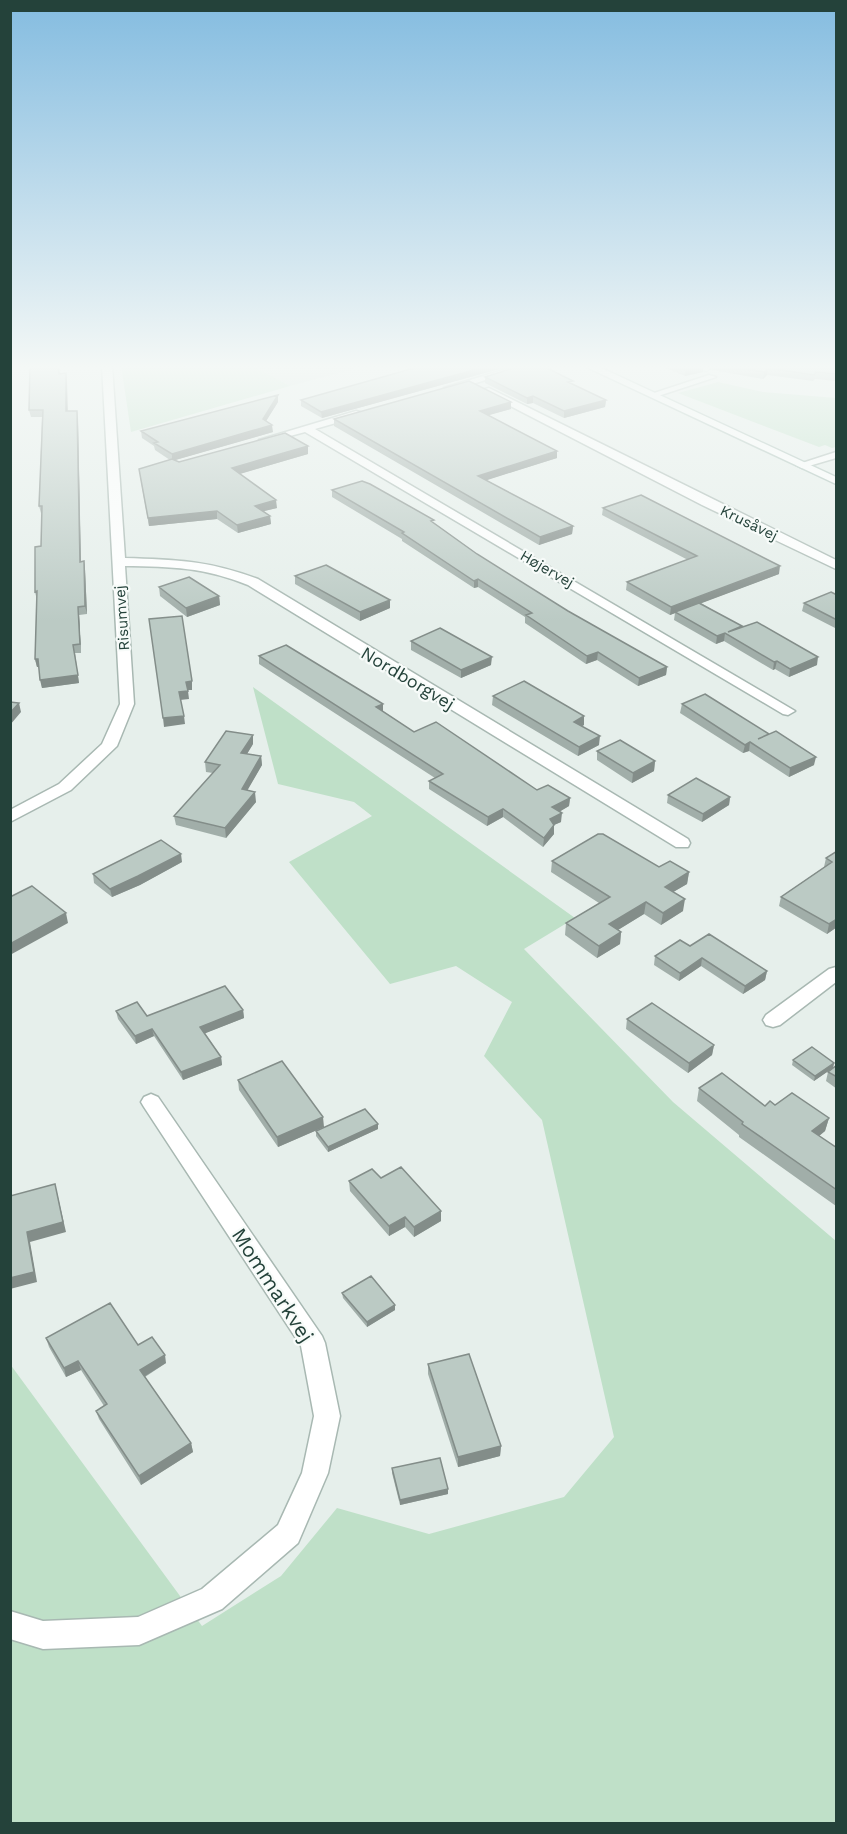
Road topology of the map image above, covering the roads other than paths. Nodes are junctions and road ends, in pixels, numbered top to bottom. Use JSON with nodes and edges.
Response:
{"nodes":[{"id":1,"x":112,"y":451,"type":"edge"},
{"id":2,"x":344,"y":451,"type":"edge"},
{"id":3,"x":605,"y":451,"type":"edge"},
{"id":4,"x":771,"y":451,"type":"edge"},
{"id":5,"x":837,"y":454,"type":"edge"},
{"id":6,"x":802,"y":465,"type":"junction"},
{"id":7,"x":837,"y":481,"type":"edge"},
{"id":8,"x":118,"y":562,"type":"junction"},
{"id":9,"x":837,"y":565,"type":"edge"},
{"id":10,"x":788,"y":711,"type":"dead end"},
{"id":11,"x":10,"y":817,"type":"edge"},
{"id":12,"x":682,"y":843,"type":"dead end"},
{"id":13,"x":837,"y":973,"type":"edge"},
{"id":14,"x":773,"y":1020,"type":"dead end"},
{"id":15,"x":152,"y":1102,"type":"dead end"},
{"id":16,"x":10,"y":1625,"type":"edge"}],
"edges":[{"from":1,"to":8,"type":"street","name":"Risumvej"},
{"from":2,"to":10,"type":"street","name":"Højervej"},
{"from":3,"to":9,"type":"street","name":"Krusåvej"},
{"from":4,"to":6,"type":"street"},
{"from":5,"to":6,"type":"street"},
{"from":6,"to":7,"type":"street"},
{"from":8,"to":11,"type":"street","name":"Risumvej"},
{"from":8,"to":12,"type":"street","name":"Nordborgvej"},
{"from":13,"to":14,"type":"street"},
{"from":15,"to":16,"type":"street","name":"Mommarkvej"}]}
